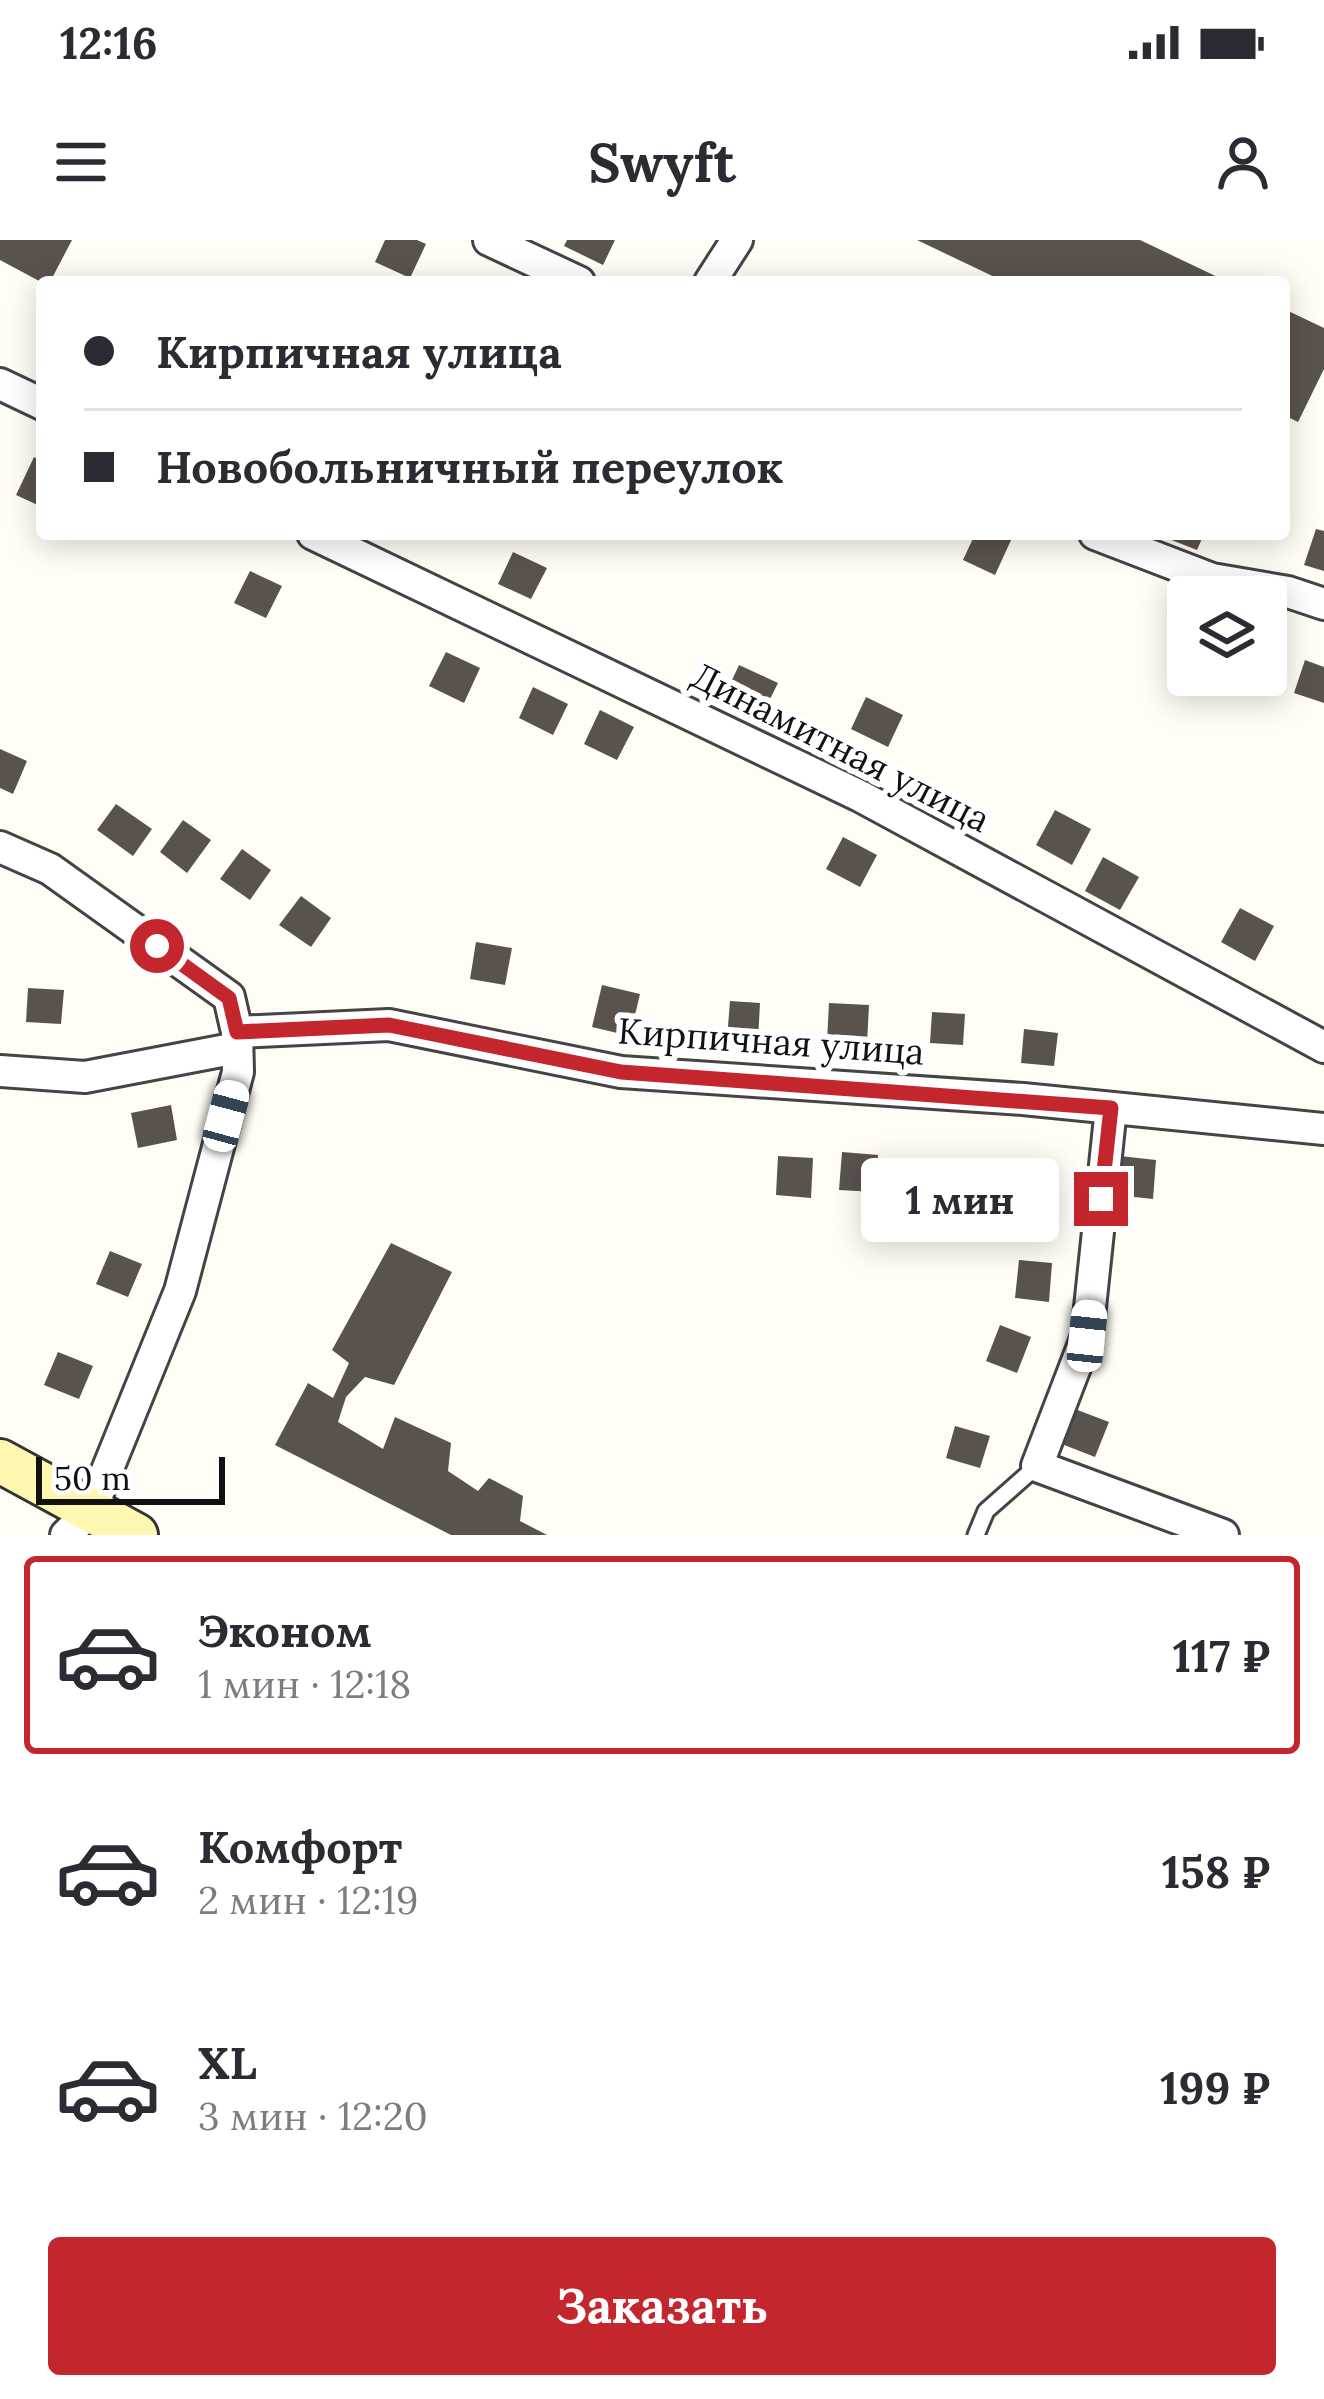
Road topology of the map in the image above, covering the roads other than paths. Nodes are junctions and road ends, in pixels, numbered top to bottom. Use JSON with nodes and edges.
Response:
{"nodes":[{"id":1,"x":489,"y":240,"type":"edge"},
{"id":2,"x":737,"y":240,"type":"edge"},
{"id":3,"x":566,"y":276,"type":"edge"},
{"id":4,"x":714,"y":276,"type":"edge"},
{"id":5,"x":0,"y":384,"type":"edge"},
{"id":6,"x":36,"y":401,"type":"edge"},
{"id":7,"x":327,"y":540,"type":"edge"},
{"id":8,"x":1111,"y":540,"type":"edge"},
{"id":9,"x":1324,"y":604,"type":"edge"},
{"id":10,"x":0,"y":847,"type":"edge"},
{"id":11,"x":237,"y":1040,"type":"junction"},
{"id":12,"x":1324,"y":1047,"type":"edge"},
{"id":13,"x":0,"y":1071,"type":"edge"},
{"id":14,"x":1111,"y":1108,"type":"junction"},
{"id":15,"x":1324,"y":1129,"type":"edge"},
{"id":16,"x":0,"y":1461,"type":"edge"},
{"id":17,"x":1037,"y":1466,"type":"junction"},
{"id":18,"x":79,"y":1523,"type":"edge"},
{"id":19,"x":136,"y":1535,"type":"edge"},
{"id":20,"x":976,"y":1535,"type":"edge"},
{"id":21,"x":1223,"y":1535,"type":"edge"}],
"edges":[{"from":1,"to":3,"type":"street"},
{"from":2,"to":4,"type":"street"},
{"from":5,"to":6,"type":"street"},
{"from":7,"to":12,"type":"street","name":"Динамитная улица"},
{"from":8,"to":9,"type":"street"},
{"from":10,"to":11,"type":"street"},
{"from":11,"to":13,"type":"street","name":"Кирпичная улица"},
{"from":11,"to":14,"type":"street","name":"Кирпичная улица"},
{"from":11,"to":18,"type":"street"},
{"from":14,"to":15,"type":"street","name":"Кирпичная улица"},
{"from":14,"to":17,"type":"street"},
{"from":16,"to":18,"type":"street"},
{"from":17,"to":20,"type":"lane"},
{"from":17,"to":21,"type":"street"},
{"from":18,"to":19,"type":"street"}]}
